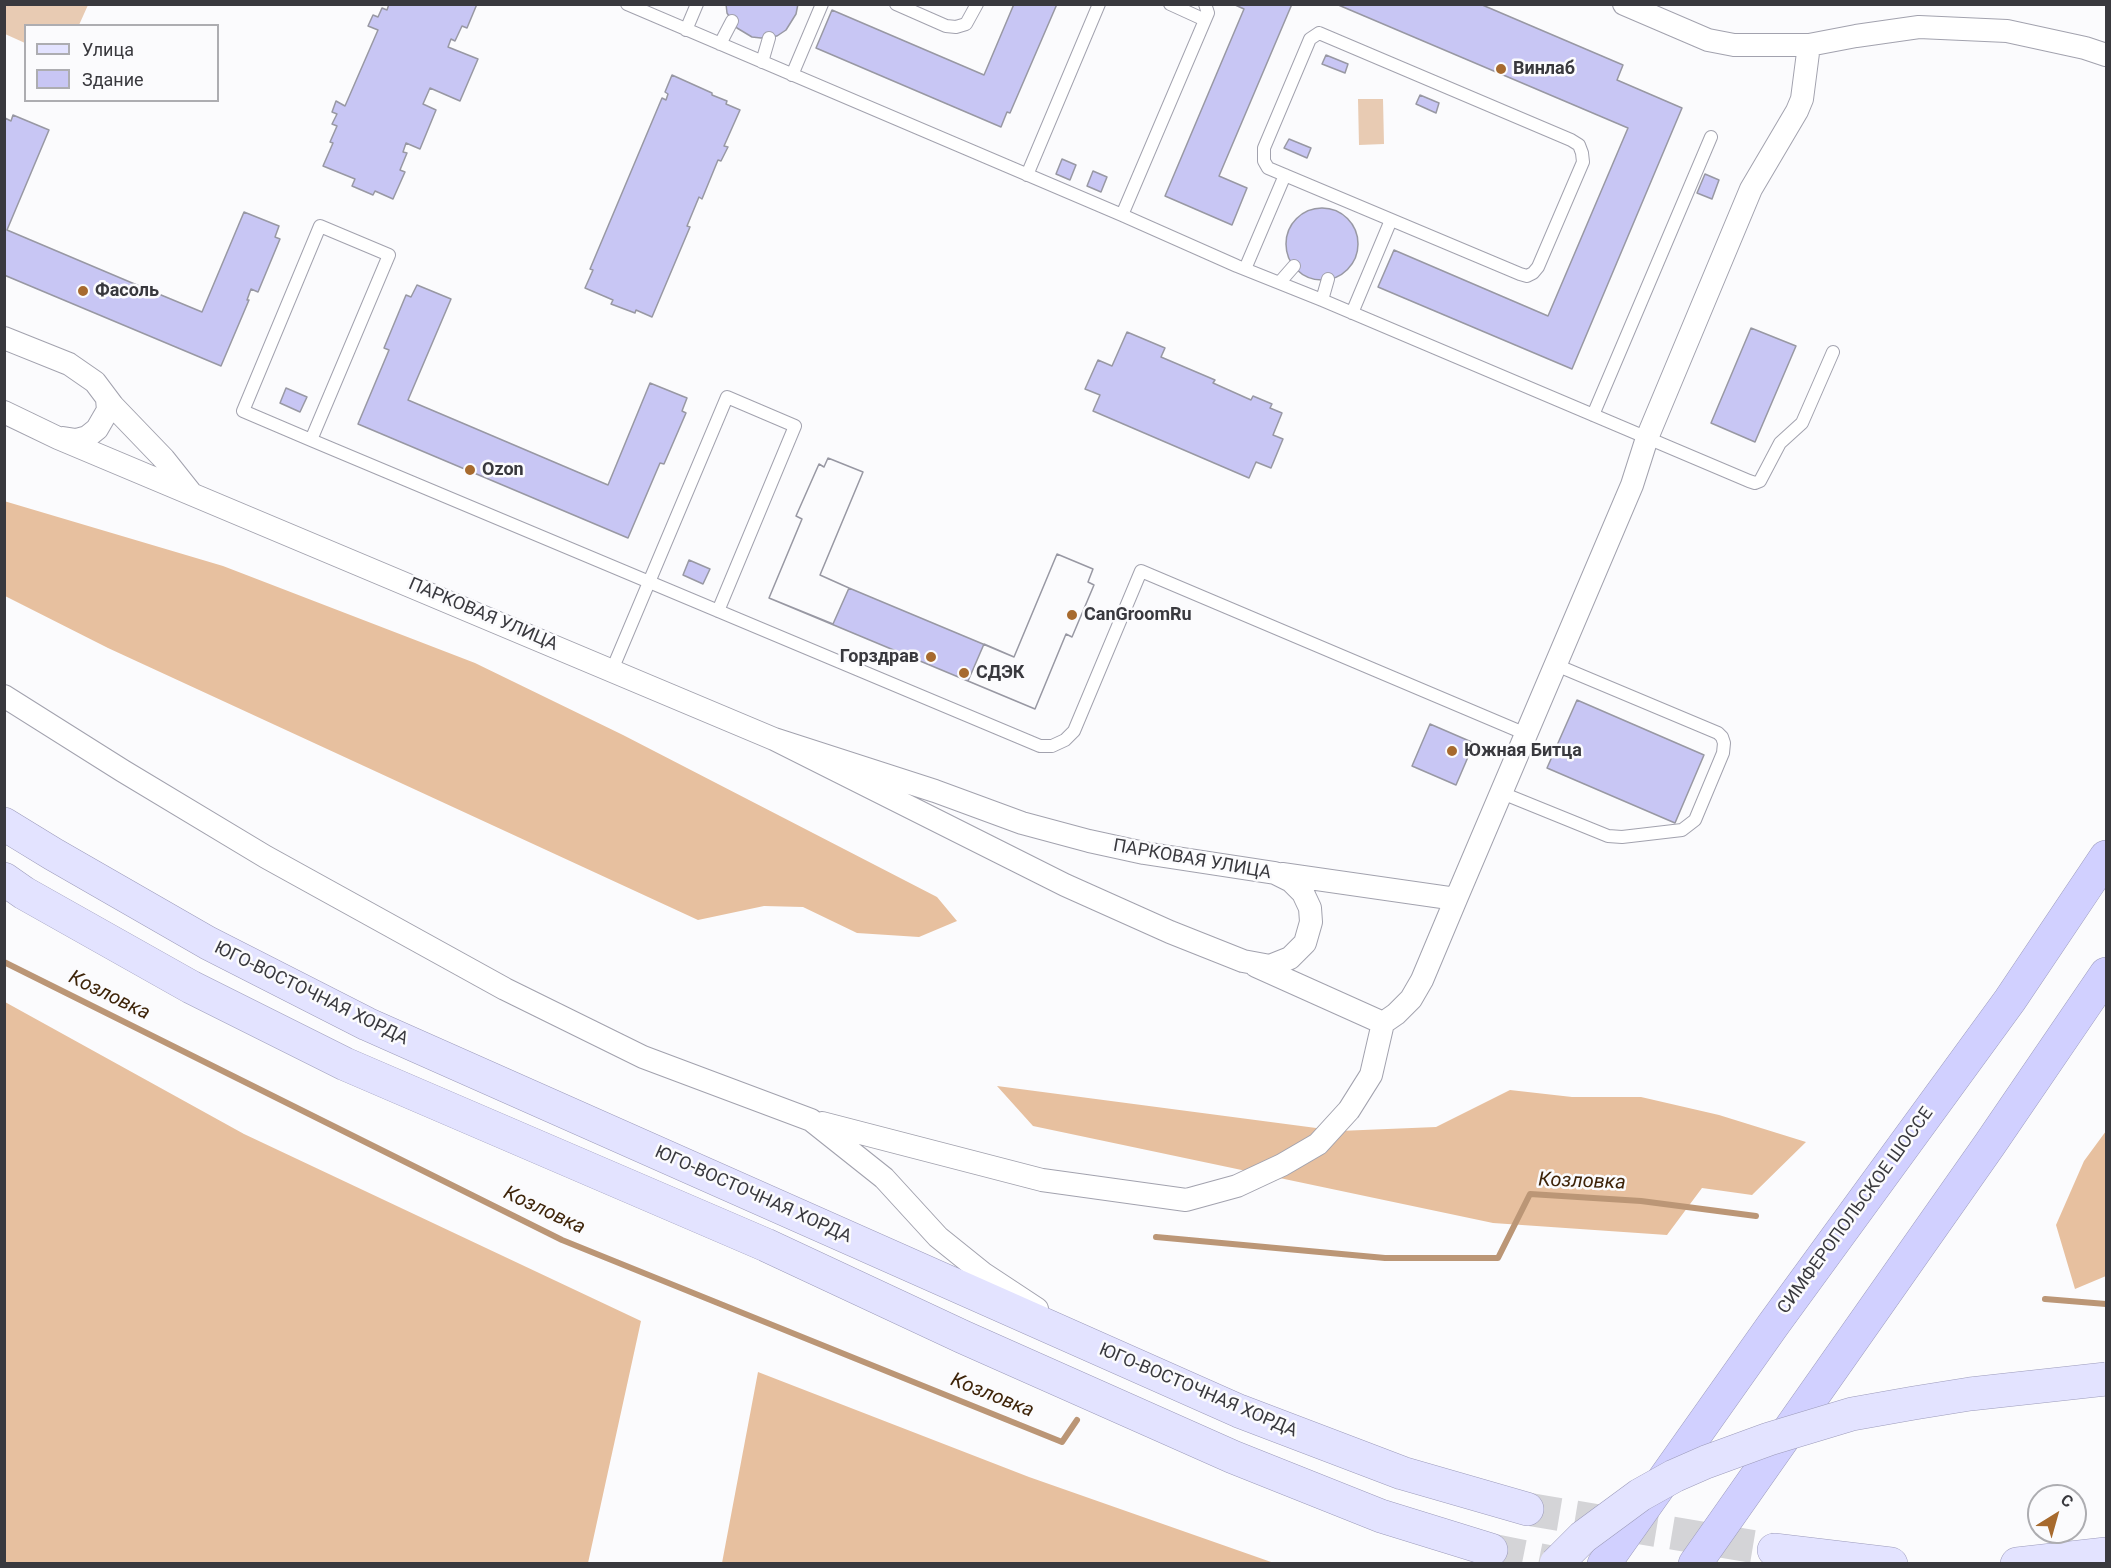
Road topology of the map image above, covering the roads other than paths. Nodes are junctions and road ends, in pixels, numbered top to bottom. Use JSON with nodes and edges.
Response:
{"nodes":[{"id":1,"x":627,"y":4,"type":"edge"},
{"id":2,"x":697,"y":4,"type":"edge"},
{"id":3,"x":822,"y":4,"type":"edge"},
{"id":4,"x":896,"y":4,"type":"edge"},
{"id":5,"x":976,"y":4,"type":"edge"},
{"id":6,"x":1099,"y":4,"type":"edge"},
{"id":7,"x":1170,"y":4,"type":"edge"},
{"id":8,"x":1204,"y":4,"type":"edge"},
{"id":9,"x":1624,"y":4,"type":"edge"},
{"id":10,"x":1205,"y":20,"type":"junction"},
{"id":11,"x":732,"y":21,"type":"dead end"},
{"id":12,"x":686,"y":30,"type":"junction"},
{"id":13,"x":769,"y":38,"type":"dead end"},
{"id":14,"x":720,"y":44,"type":"junction"},
{"id":15,"x":1809,"y":45,"type":"junction"},
{"id":16,"x":2106,"y":55,"type":"edge"},
{"id":17,"x":762,"y":62,"type":"junction"},
{"id":18,"x":792,"y":75,"type":"junction"},
{"id":19,"x":1711,"y":137,"type":"dead end"},
{"id":20,"x":1027,"y":175,"type":"junction"},
{"id":21,"x":1285,"y":175,"type":"junction"},
{"id":22,"x":1122,"y":215,"type":"junction"},
{"id":23,"x":1391,"y":220,"type":"junction"},
{"id":24,"x":1294,"y":266,"type":"dead end"},
{"id":25,"x":1245,"y":269,"type":"junction"},
{"id":26,"x":1328,"y":279,"type":"dead end"},
{"id":27,"x":1280,"y":282,"type":"junction"},
{"id":28,"x":1322,"y":300,"type":"junction"},
{"id":29,"x":1352,"y":312,"type":"junction"},
{"id":30,"x":4,"y":338,"type":"edge"},
{"id":31,"x":1833,"y":352,"type":"dead end"},
{"id":32,"x":107,"y":399,"type":"junction"},
{"id":33,"x":4,"y":412,"type":"edge"},
{"id":34,"x":1593,"y":415,"type":"junction"},
{"id":35,"x":58,"y":438,"type":"junction"},
{"id":36,"x":1647,"y":438,"type":"junction"},
{"id":37,"x":311,"y":440,"type":"junction"},
{"id":38,"x":192,"y":494,"type":"junction"},
{"id":39,"x":649,"y":582,"type":"junction"},
{"id":40,"x":718,"y":611,"type":"junction"},
{"id":41,"x":1556,"y":665,"type":"junction"},
{"id":42,"x":612,"y":670,"type":"junction"},
{"id":43,"x":4,"y":696,"type":"edge"},
{"id":44,"x":1526,"y":734,"type":"junction"},
{"id":45,"x":774,"y":739,"type":"junction"},
{"id":46,"x":1502,"y":793,"type":"junction"},
{"id":47,"x":4,"y":824,"type":"edge"},
{"id":48,"x":2106,"y":857,"type":"edge"},
{"id":49,"x":1275,"y":873,"type":"junction"},
{"id":50,"x":11,"y":885,"type":"edge"},
{"id":51,"x":1456,"y":899,"type":"junction"},
{"id":52,"x":1243,"y":961,"type":"junction"},
{"id":53,"x":2106,"y":974,"type":"edge"},
{"id":54,"x":1383,"y":1023,"type":"junction"},
{"id":55,"x":811,"y":1120,"type":"junction"},
{"id":56,"x":1164,"y":1379,"type":"junction"},
{"id":57,"x":2106,"y":1379,"type":"edge"},
{"id":58,"x":1527,"y":1509,"type":"tunnel mouth"},
{"id":59,"x":1491,"y":1550,"type":"tunnel mouth"},
{"id":60,"x":1774,"y":1550,"type":"tunnel mouth"},
{"id":61,"x":2106,"y":1554,"type":"edge"},
{"id":62,"x":1556,"y":1563,"type":"edge"},
{"id":63,"x":1604,"y":1563,"type":"edge"},
{"id":64,"x":1695,"y":1563,"type":"edge"},
{"id":65,"x":1891,"y":1563,"type":"edge"},
{"id":66,"x":2017,"y":1563,"type":"edge"}],
"edges":[{"from":1,"to":12,"type":"lane"},
{"from":2,"to":12,"type":"lane"},
{"from":3,"to":18,"type":"lane"},
{"from":4,"to":5,"type":"lane"},
{"from":6,"to":20,"type":"lane"},
{"from":7,"to":10,"type":"lane"},
{"from":8,"to":10,"type":"lane"},
{"from":9,"to":15,"type":"street"},
{"from":10,"to":22,"type":"lane"},
{"from":11,"to":14,"type":"lane"},
{"from":12,"to":14,"type":"lane"},
{"from":13,"to":17,"type":"lane"},
{"from":14,"to":17,"type":"lane"},
{"from":15,"to":16,"type":"street"},
{"from":15,"to":36,"type":"street"},
{"from":17,"to":18,"type":"lane"},
{"from":18,"to":20,"type":"lane"},
{"from":19,"to":34,"type":"lane"},
{"from":20,"to":22,"type":"lane"},
{"from":21,"to":23,"type":"lane"},
{"from":21,"to":23,"type":"lane"},
{"from":21,"to":25,"type":"lane"},
{"from":22,"to":25,"type":"lane"},
{"from":23,"to":29,"type":"lane"},
{"from":24,"to":27,"type":"lane"},
{"from":25,"to":27,"type":"lane"},
{"from":26,"to":28,"type":"lane"},
{"from":27,"to":28,"type":"lane"},
{"from":28,"to":29,"type":"lane"},
{"from":29,"to":34,"type":"lane"},
{"from":30,"to":32,"type":"street","name":"ПАРКОВАЯ УЛИЦА"},
{"from":31,"to":36,"type":"lane"},
{"from":32,"to":35,"type":"street"},
{"from":32,"to":38,"type":"street","name":"ПАРКОВАЯ УЛИЦА"},
{"from":33,"to":35,"type":"street","name":"ПАРКОВАЯ УЛИЦА"},
{"from":34,"to":36,"type":"lane"},
{"from":35,"to":38,"type":"street","name":"ПАРКОВАЯ УЛИЦА"},
{"from":36,"to":41,"type":"street"},
{"from":37,"to":37,"type":"lane"},
{"from":37,"to":39,"type":"lane"},
{"from":38,"to":42,"type":"street","name":"ПАРКОВАЯ УЛИЦА"},
{"from":39,"to":40,"type":"lane"},
{"from":39,"to":40,"type":"lane"},
{"from":39,"to":42,"type":"lane"},
{"from":40,"to":44,"type":"lane"},
{"from":41,"to":44,"type":"street"},
{"from":41,"to":46,"type":"lane"},
{"from":42,"to":45,"type":"street","name":"ПАРКОВАЯ УЛИЦА"},
{"from":43,"to":55,"type":"street"},
{"from":44,"to":46,"type":"street"},
{"from":45,"to":49,"type":"street","name":"ПАРКОВАЯ УЛИЦА"},
{"from":45,"to":52,"type":"street","name":"ПАРКОВАЯ УЛИЦА"},
{"from":46,"to":51,"type":"street"},
{"from":47,"to":56,"type":"main road","name":"ЮГО-ВОСТОЧНАЯ ХОРДА"},
{"from":48,"to":63,"type":"highway","name":"СИМФЕРОПОЛЬСКОЕ ШОССЕ"},
{"from":49,"to":51,"type":"street"},
{"from":49,"to":52,"type":"street","name":"ПАРКОВАЯ УЛИЦА"},
{"from":50,"to":59,"type":"main road"},
{"from":51,"to":54,"type":"street"},
{"from":52,"to":54,"type":"street"},
{"from":53,"to":64,"type":"highway"},
{"from":54,"to":55,"type":"street"},
{"from":55,"to":56,"type":"street"},
{"from":56,"to":58,"type":"main road","name":"ЮГО-ВОСТОЧНАЯ ХОРДА"},
{"from":57,"to":62,"type":"main road","bridge":true},
{"from":60,"to":65,"type":"main road"},
{"from":61,"to":66,"type":"main road"}]}
